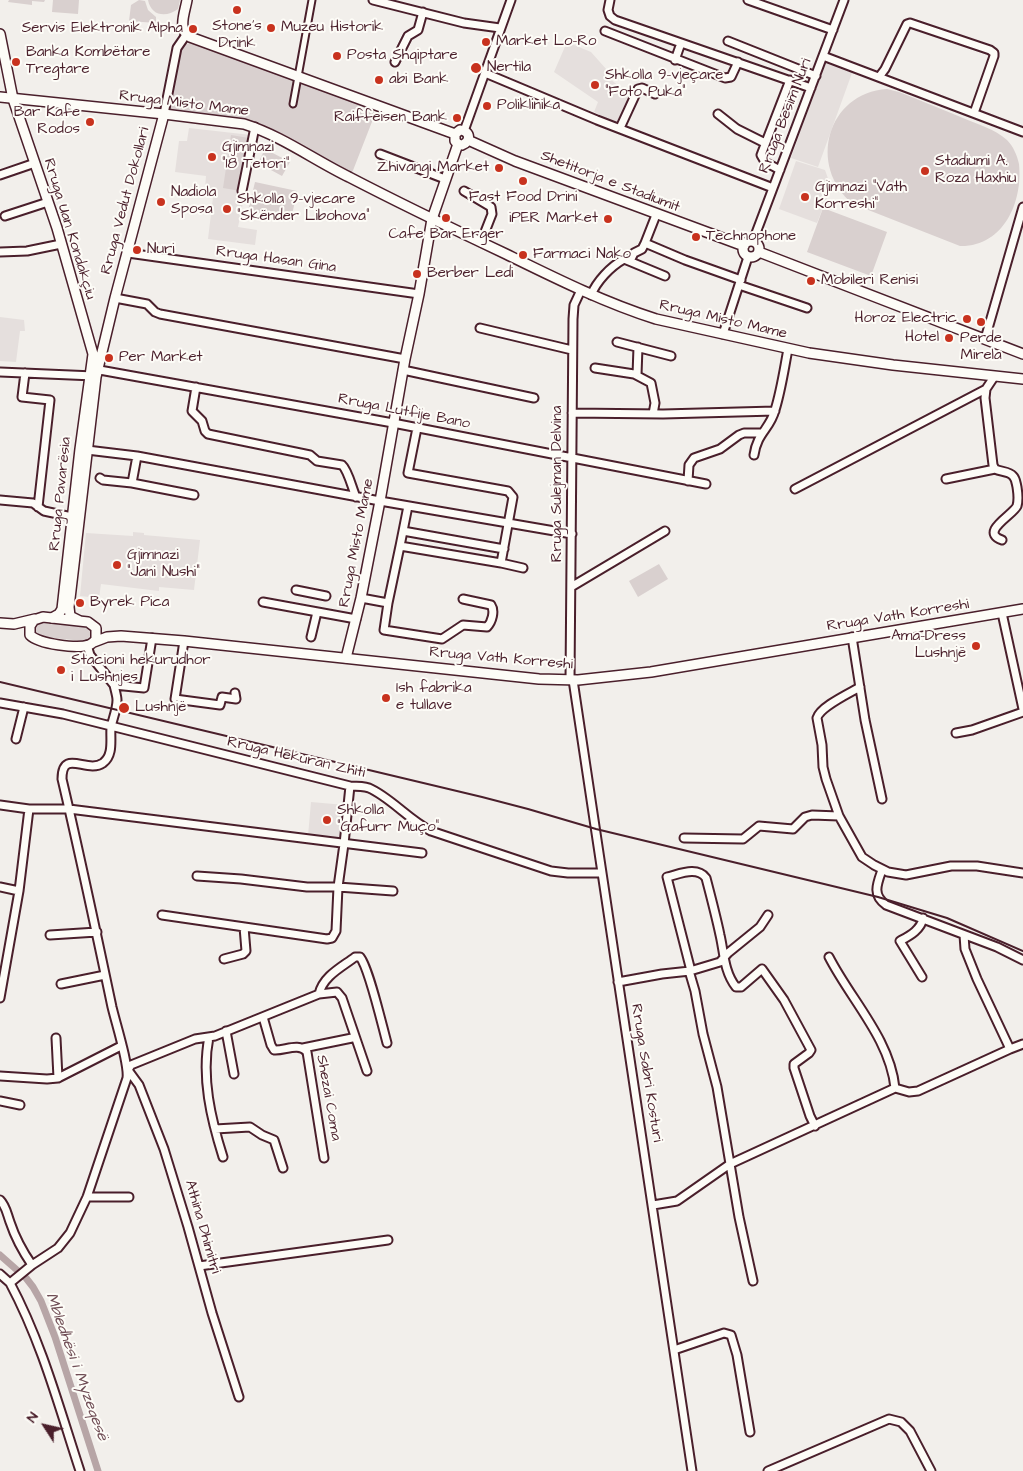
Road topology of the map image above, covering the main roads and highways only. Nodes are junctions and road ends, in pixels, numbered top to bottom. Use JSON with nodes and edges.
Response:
{"nodes":[{"id":1,"x":187,"y":0,"type":"edge"},
{"id":2,"x":0,"y":34,"type":"edge"},
{"id":3,"x":0,"y":97,"type":"edge"},
{"id":4,"x":13,"y":98,"type":"junction"},
{"id":5,"x":164,"y":114,"type":"junction"},
{"id":6,"x":455,"y":134,"type":"junction"},
{"id":7,"x":463,"y":143,"type":"junction"},
{"id":8,"x":433,"y":222,"type":"junction"},
{"id":9,"x":744,"y":246,"type":"junction"},
{"id":10,"x":759,"y":252,"type":"junction"},
{"id":11,"x":102,"y":349,"type":"junction"},
{"id":12,"x":92,"y":351,"type":"junction"},
{"id":13,"x":1023,"y":354,"type":"edge"},
{"id":14,"x":94,"y":373,"type":"junction"},
{"id":15,"x":1023,"y":379,"type":"edge"},
{"id":16,"x":1023,"y":609,"type":"edge"},
{"id":17,"x":52,"y":618,"type":"junction"},
{"id":18,"x":35,"y":619,"type":"junction"},
{"id":19,"x":78,"y":620,"type":"junction"},
{"id":20,"x":1,"y":624,"type":"edge"},
{"id":21,"x":94,"y":625,"type":"junction"},
{"id":22,"x":31,"y":636,"type":"junction"},
{"id":23,"x":121,"y":636,"type":"junction"},
{"id":24,"x":90,"y":644,"type":"junction"},
{"id":25,"x":346,"y":658,"type":"junction"}],
"edges":[{"from":1,"to":6,"type":"main road"},
{"from":2,"to":4,"type":"main road","name":"Rruga Uan Kondakçiu"},
{"from":3,"to":4,"type":"main road","name":"Rruga Misto Mame"},
{"from":4,"to":5,"type":"main road","name":"Rruga Misto Mame"},
{"from":4,"to":12,"type":"main road","name":"Rruga Uan Kondakçiu"},
{"from":5,"to":8,"type":"main road","name":"Rruga Misto Mame"},
{"from":5,"to":11,"type":"main road","name":"Rruga Vedut Dokollari"},
{"from":6,"to":7,"type":"main road"},
{"from":6,"to":7,"type":"main road"},
{"from":7,"to":8,"type":"main road","name":"Rruga Misto Mame"},
{"from":7,"to":8,"type":"main road","name":"Rruga Misto Mame"},
{"from":7,"to":9,"type":"main road","name":"Shetitorja e Stadiumit"},
{"from":8,"to":15,"type":"main road","name":"Rruga Misto Mame"},
{"from":8,"to":25,"type":"main road","name":"Rruga Misto Mame"},
{"from":9,"to":10,"type":"main road"},
{"from":9,"to":10,"type":"main road"},
{"from":10,"to":13,"type":"main road"},
{"from":11,"to":12,"type":"main road"},
{"from":11,"to":14,"type":"main road","name":"Rruga Vedut Dokollari"},
{"from":12,"to":14,"type":"main road","name":"Rruga Uan Kondakçiu"},
{"from":14,"to":17,"type":"main road","name":"Rruga Pavarësia"},
{"from":14,"to":19,"type":"main road","name":"Rruga Pavarësia"},
{"from":16,"to":25,"type":"main road","name":"Rruga Vath Korreshi"},
{"from":17,"to":18,"type":"main road","name":"Rruga Vath Korreshi"},
{"from":17,"to":19,"type":"main road","name":"Rruga Vath Korreshi"},
{"from":18,"to":20,"type":"main road"},
{"from":18,"to":22,"type":"main road"},
{"from":19,"to":21,"type":"main road","name":"Rruga Vath Korreshi"},
{"from":20,"to":22,"type":"main road"},
{"from":21,"to":23,"type":"main road","name":"Rruga Vath Korreshi"},
{"from":21,"to":24,"type":"main road"},
{"from":22,"to":24,"type":"main road","name":"Rruga Vath Korreshi"},
{"from":23,"to":24,"type":"main road","name":"Rruga Vath Korreshi"},
{"from":23,"to":25,"type":"main road","name":"Rruga Vath Korreshi"}]}
